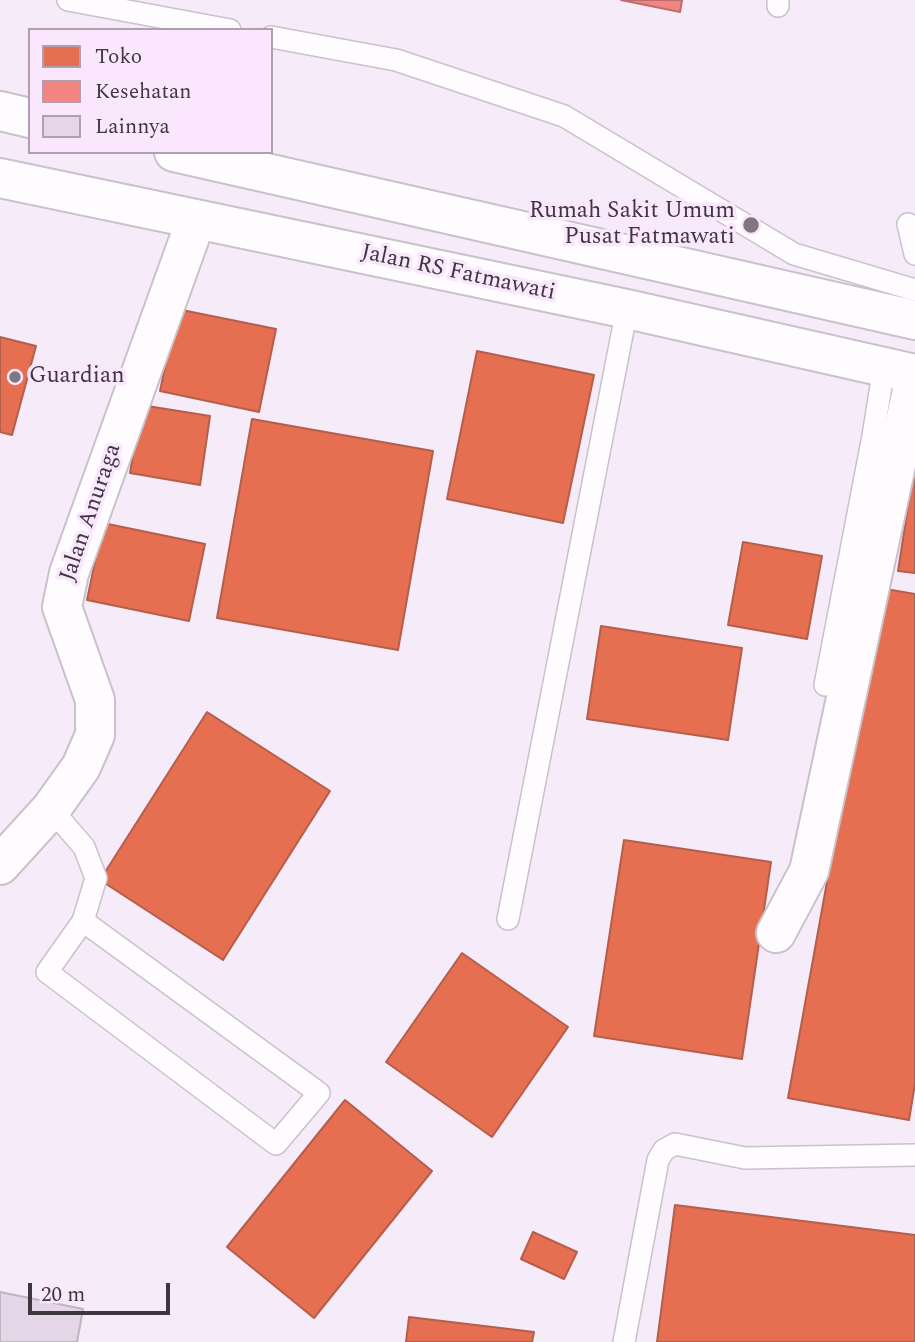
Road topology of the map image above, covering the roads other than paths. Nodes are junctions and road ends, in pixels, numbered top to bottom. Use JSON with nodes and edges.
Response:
{"nodes":[{"id":1,"x":68,"y":0,"type":"edge"},
{"id":2,"x":219,"y":28,"type":"edge"},
{"id":3,"x":273,"y":37,"type":"edge"},
{"id":4,"x":0,"y":111,"type":"edge"},
{"id":5,"x":28,"y":118,"type":"edge"},
{"id":6,"x":183,"y":154,"type":"edge"},
{"id":7,"x":0,"y":178,"type":"edge"},
{"id":8,"x":196,"y":220,"type":"junction"},
{"id":9,"x":915,"y":227,"type":"edge"},
{"id":10,"x":915,"y":254,"type":"edge"},
{"id":11,"x":915,"y":290,"type":"edge"},
{"id":12,"x":627,"y":309,"type":"junction"},
{"id":13,"x":915,"y":320,"type":"edge"},
{"id":14,"x":905,"y":373,"type":"edge"},
{"id":15,"x":825,"y":685,"type":"dead end"},
{"id":16,"x":51,"y":809,"type":"junction"},
{"id":17,"x":0,"y":865,"type":"edge"},
{"id":18,"x":508,"y":919,"type":"dead end"},
{"id":19,"x":83,"y":921,"type":"junction"},
{"id":20,"x":776,"y":933,"type":"dead end"},
{"id":21,"x":915,"y":1155,"type":"edge"},
{"id":22,"x":624,"y":1342,"type":"edge"}],
"edges":[{"from":1,"to":2,"type":"lane"},
{"from":3,"to":11,"type":"lane"},
{"from":4,"to":5,"type":"main road"},
{"from":6,"to":13,"type":"main road"},
{"from":7,"to":8,"type":"main road","name":"Jalan RS Fatmawati"},
{"from":8,"to":12,"type":"main road","name":"Jalan RS Fatmawati"},
{"from":8,"to":16,"type":"main road","name":"Jalan Anuraga"},
{"from":9,"to":10,"type":"lane"},
{"from":12,"to":14,"type":"main road","name":"Jalan RS Fatmawati"},
{"from":12,"to":18,"type":"lane"},
{"from":14,"to":15,"type":"lane"},
{"from":14,"to":20,"type":"main road"},
{"from":16,"to":17,"type":"main road","name":"Jalan Anuraga"},
{"from":16,"to":19,"type":"lane"},
{"from":19,"to":19,"type":"lane"},
{"from":21,"to":22,"type":"lane"}]}
